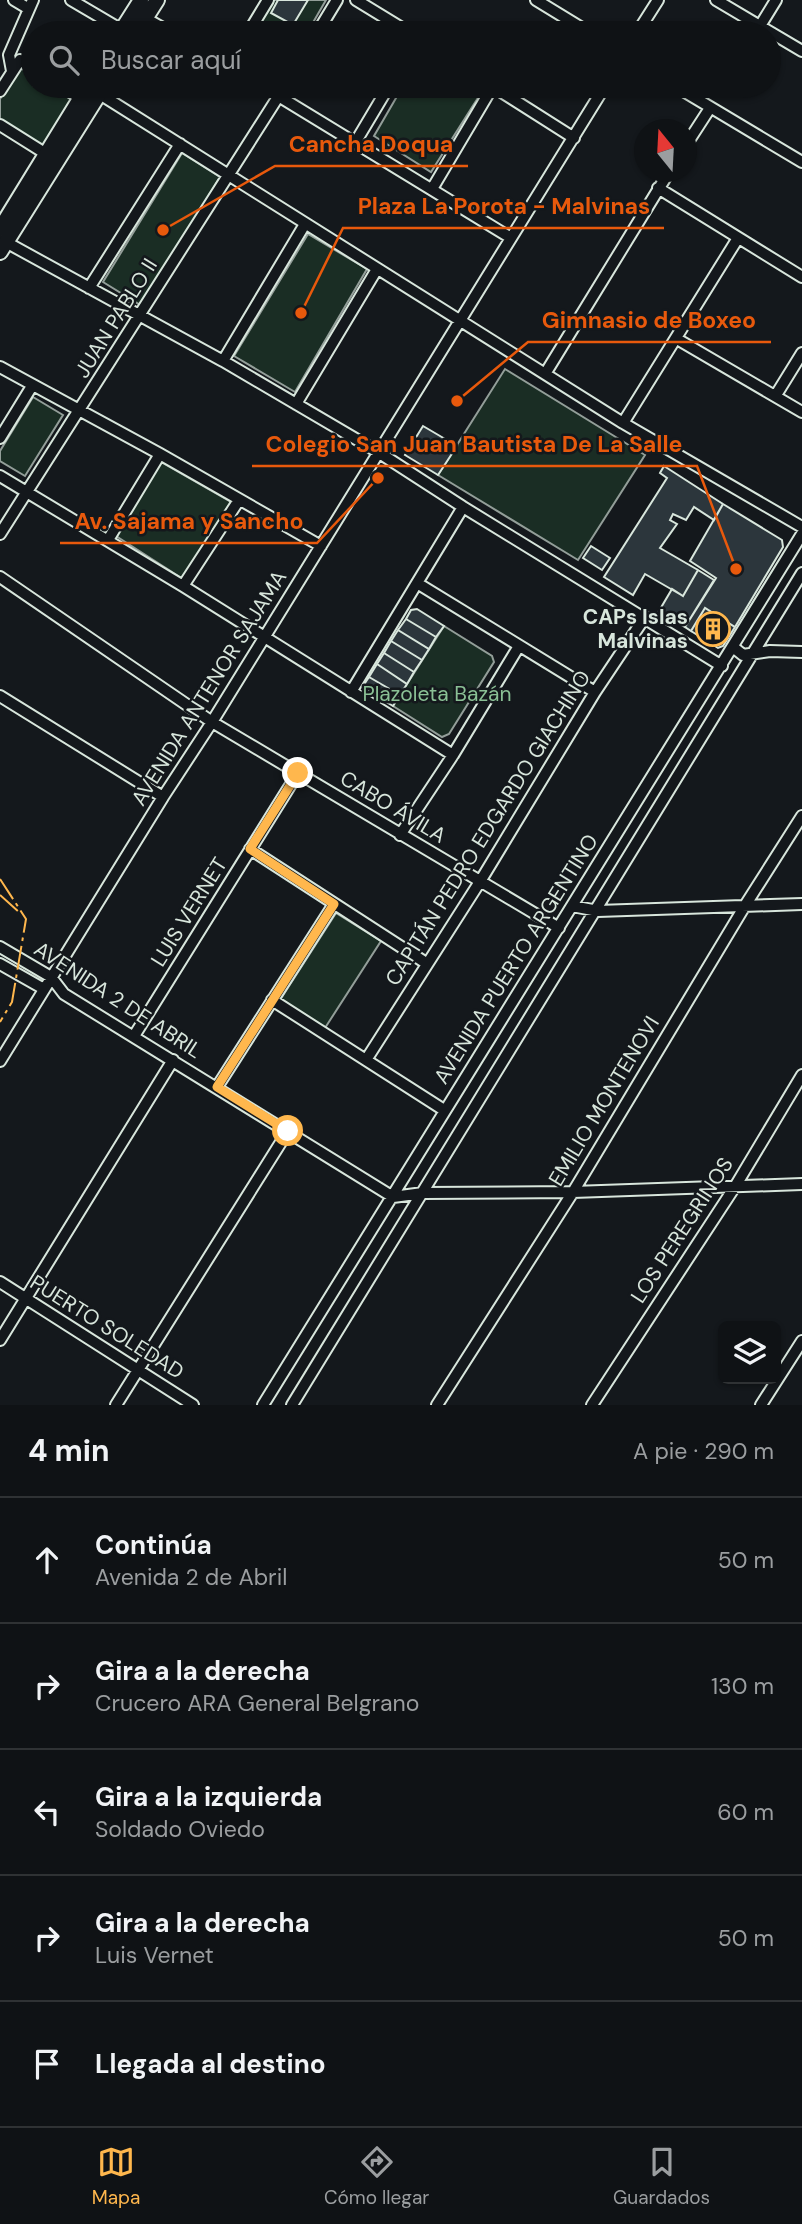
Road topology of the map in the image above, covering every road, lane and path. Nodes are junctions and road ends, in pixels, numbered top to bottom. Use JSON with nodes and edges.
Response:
{"nodes":[{"id":1,"x":14,"y":0,"type":"edge"},
{"id":2,"x":71,"y":0,"type":"edge"},
{"id":3,"x":141,"y":0,"type":"edge"},
{"id":4,"x":157,"y":0,"type":"edge"},
{"id":5,"x":268,"y":0,"type":"edge"},
{"id":6,"x":337,"y":0,"type":"edge"},
{"id":7,"x":356,"y":0,"type":"edge"},
{"id":8,"x":536,"y":0,"type":"edge"},
{"id":9,"x":658,"y":0,"type":"edge"},
{"id":10,"x":716,"y":0,"type":"edge"},
{"id":11,"x":776,"y":0,"type":"edge"},
{"id":12,"x":31,"y":5,"type":"edge"},
{"id":13,"x":145,"y":18,"type":"junction"},
{"id":14,"x":107,"y":21,"type":"edge"},
{"id":15,"x":131,"y":21,"type":"edge"},
{"id":16,"x":141,"y":21,"type":"edge"},
{"id":17,"x":150,"y":21,"type":"edge"},
{"id":18,"x":255,"y":21,"type":"edge"},
{"id":19,"x":324,"y":21,"type":"edge"},
{"id":20,"x":390,"y":21,"type":"edge"},
{"id":21,"x":570,"y":21,"type":"edge"},
{"id":22,"x":645,"y":21,"type":"edge"},
{"id":23,"x":752,"y":21,"type":"edge"},
{"id":24,"x":763,"y":21,"type":"edge"},
{"id":25,"x":21,"y":28,"type":"edge"},
{"id":26,"x":781,"y":38,"type":"edge"},
{"id":27,"x":802,"y":51,"type":"edge"},
{"id":28,"x":21,"y":61,"type":"edge"},
{"id":29,"x":0,"y":64,"type":"edge"},
{"id":30,"x":12,"y":71,"type":"junction"},
{"id":31,"x":0,"y":91,"type":"edge"},
{"id":32,"x":87,"y":98,"type":"edge"},
{"id":33,"x":105,"y":98,"type":"edge"},
{"id":34,"x":278,"y":98,"type":"edge"},
{"id":35,"x":292,"y":98,"type":"edge"},
{"id":36,"x":382,"y":98,"type":"edge"},
{"id":37,"x":485,"y":98,"type":"edge"},
{"id":38,"x":511,"y":98,"type":"edge"},
{"id":39,"x":598,"y":98,"type":"edge"},
{"id":40,"x":694,"y":98,"type":"edge"},
{"id":41,"x":710,"y":108,"type":"junction"},
{"id":42,"x":0,"y":125,"type":"edge"},
{"id":43,"x":697,"y":129,"type":"edge"},
{"id":44,"x":574,"y":138,"type":"junction"},
{"id":45,"x":355,"y":143,"type":"junction"},
{"id":46,"x":180,"y":144,"type":"junction"},
{"id":47,"x":52,"y":157,"type":"junction"},
{"id":48,"x":802,"y":162,"type":"edge"},
{"id":49,"x":228,"y":175,"type":"junction"},
{"id":50,"x":662,"y":182,"type":"edge"},
{"id":51,"x":658,"y":188,"type":"junction"},
{"id":52,"x":432,"y":189,"type":"junction"},
{"id":53,"x":305,"y":224,"type":"junction"},
{"id":54,"x":511,"y":238,"type":"junction"},
{"id":55,"x":738,"y":238,"type":"junction"},
{"id":56,"x":2,"y":240,"type":"edge"},
{"id":57,"x":377,"y":269,"type":"junction"},
{"id":58,"x":802,"y":277,"type":"edge"},
{"id":59,"x":89,"y":288,"type":"junction"},
{"id":60,"x":140,"y":317,"type":"junction"},
{"id":61,"x":461,"y":321,"type":"junction"},
{"id":62,"x":677,"y":339,"type":"junction"},
{"id":63,"x":802,"y":354,"type":"edge"},
{"id":64,"x":223,"y":361,"type":"junction"},
{"id":65,"x":0,"y":368,"type":"edge"},
{"id":66,"x":545,"y":373,"type":"junction"},
{"id":67,"x":32,"y":386,"type":"junction"},
{"id":68,"x":776,"y":396,"type":"junction"},
{"id":69,"x":296,"y":404,"type":"junction"},
{"id":70,"x":79,"y":412,"type":"junction"},
{"id":71,"x":802,"y":412,"type":"edge"},
{"id":72,"x":623,"y":423,"type":"junction"},
{"id":73,"x":0,"y":438,"type":"edge"},
{"id":74,"x":379,"y":452,"type":"junction"},
{"id":75,"x":160,"y":454,"type":"junction"},
{"id":76,"x":0,"y":476,"type":"edge"},
{"id":77,"x":27,"y":492,"type":"junction"},
{"id":78,"x":239,"y":500,"type":"junction"},
{"id":79,"x":463,"y":507,"type":"junction"},
{"id":80,"x":802,"y":527,"type":"edge"},
{"id":81,"x":0,"y":534,"type":"edge"},
{"id":82,"x":802,"y":534,"type":"edge"},
{"id":83,"x":108,"y":540,"type":"junction"},
{"id":84,"x":321,"y":546,"type":"junction"},
{"id":85,"x":802,"y":573,"type":"edge"},
{"id":86,"x":0,"y":577,"type":"edge"},
{"id":87,"x":417,"y":583,"type":"junction"},
{"id":88,"x":183,"y":586,"type":"junction"},
{"id":89,"x":645,"y":617,"type":"junction"},
{"id":90,"x":265,"y":637,"type":"junction"},
{"id":91,"x":519,"y":646,"type":"junction"},
{"id":92,"x":733,"y":647,"type":"junction"},
{"id":93,"x":802,"y":652,"type":"edge"},
{"id":94,"x":753,"y":653,"type":"junction"},
{"id":95,"x":722,"y":666,"type":"junction"},
{"id":96,"x":351,"y":692,"type":"junction"},
{"id":97,"x":595,"y":692,"type":"junction"},
{"id":98,"x":0,"y":696,"type":"edge"},
{"id":99,"x":212,"y":722,"type":"junction"},
{"id":100,"x":453,"y":755,"type":"junction"},
{"id":101,"x":298,"y":773,"type":"junction"},
{"id":102,"x":163,"y":797,"type":"junction"},
{"id":103,"x":802,"y":816,"type":"edge"},
{"id":104,"x":400,"y":835,"type":"junction"},
{"id":105,"x":250,"y":849,"type":"junction"},
{"id":106,"x":481,"y":880,"type":"junction"},
{"id":107,"x":334,"y":904,"type":"junction"},
{"id":108,"x":746,"y":904,"type":"junction"},
{"id":109,"x":802,"y":904,"type":"edge"},
{"id":110,"x":572,"y":906,"type":"junction"},
{"id":111,"x":594,"y":910,"type":"junction"},
{"id":112,"x":559,"y":928,"type":"junction"},
{"id":113,"x":0,"y":947,"type":"edge"},
{"id":114,"x":426,"y":963,"type":"junction"},
{"id":115,"x":0,"y":964,"type":"edge"},
{"id":116,"x":51,"y":977,"type":"junction"},
{"id":117,"x":44,"y":989,"type":"junction"},
{"id":118,"x":272,"y":1000,"type":"junction"},
{"id":119,"x":134,"y":1036,"type":"junction"},
{"id":120,"x":0,"y":1060,"type":"edge"},
{"id":121,"x":173,"y":1060,"type":"junction"},
{"id":122,"x":366,"y":1060,"type":"junction"},
{"id":123,"x":802,"y":1074,"type":"edge"},
{"id":124,"x":217,"y":1087,"type":"junction"},
{"id":125,"x":444,"y":1110,"type":"junction"},
{"id":126,"x":288,"y":1131,"type":"junction"},
{"id":127,"x":802,"y":1184,"type":"edge"},
{"id":128,"x":736,"y":1185,"type":"junction"},
{"id":129,"x":573,"y":1192,"type":"junction"},
{"id":130,"x":420,"y":1194,"type":"junction"},
{"id":131,"x":393,"y":1197,"type":"junction"},
{"id":132,"x":0,"y":1282,"type":"edge"},
{"id":133,"x":26,"y":1298,"type":"junction"},
{"id":134,"x":0,"y":1340,"type":"edge"},
{"id":135,"x":802,"y":1341,"type":"edge"},
{"id":136,"x":137,"y":1368,"type":"junction"},
{"id":137,"x":116,"y":1405,"type":"edge"},
{"id":138,"x":193,"y":1405,"type":"edge"},
{"id":139,"x":263,"y":1405,"type":"edge"},
{"id":140,"x":292,"y":1405,"type":"edge"},
{"id":141,"x":437,"y":1405,"type":"edge"},
{"id":142,"x":592,"y":1405,"type":"edge"},
{"id":143,"x":761,"y":1405,"type":"edge"}],
"edges":[{"from":1,"to":12,"type":"street"},
{"from":2,"to":14,"type":"street"},
{"from":3,"to":15,"type":"street"},
{"from":4,"to":13,"type":"street"},
{"from":5,"to":18,"type":"street"},
{"from":6,"to":19,"type":"street"},
{"from":7,"to":20,"type":"street"},
{"from":8,"to":21,"type":"street"},
{"from":9,"to":22,"type":"street"},
{"from":10,"to":23,"type":"street"},
{"from":11,"to":24,"type":"street"},
{"from":13,"to":16,"type":"street"},
{"from":13,"to":17,"type":"street"},
{"from":25,"to":30,"type":"street"},
{"from":26,"to":27,"type":"street"},
{"from":28,"to":30,"type":"street"},
{"from":29,"to":30,"type":"street"},
{"from":30,"to":31,"type":"street"},
{"from":32,"to":47,"type":"street"},
{"from":33,"to":46,"type":"street"},
{"from":34,"to":49,"type":"street","name":"JUAN PABLO II"},
{"from":35,"to":45,"type":"street"},
{"from":36,"to":45,"type":"street"},
{"from":37,"to":52,"type":"street"},
{"from":38,"to":44,"type":"street"},
{"from":39,"to":44,"type":"street","name":"AVENIDA ANTENOR SAJAMA"},
{"from":40,"to":41,"type":"street"},
{"from":41,"to":43,"type":"street"},
{"from":41,"to":48,"type":"street"},
{"from":42,"to":47,"type":"street"},
{"from":44,"to":54,"type":"street","name":"AVENIDA ANTENOR SAJAMA"},
{"from":45,"to":52,"type":"street"},
{"from":46,"to":49,"type":"street"},
{"from":46,"to":59,"type":"street"},
{"from":47,"to":56,"type":"street"},
{"from":49,"to":53,"type":"street"},
{"from":49,"to":60,"type":"street","name":"JUAN PABLO II"},
{"from":50,"to":51,"type":"street"},
{"from":51,"to":55,"type":"street"},
{"from":51,"to":66,"type":"street"},
{"from":52,"to":54,"type":"street"},
{"from":53,"to":57,"type":"street"},
{"from":53,"to":64,"type":"street"},
{"from":54,"to":61,"type":"street","name":"AVENIDA ANTENOR SAJAMA"},
{"from":55,"to":58,"type":"street"},
{"from":55,"to":62,"type":"street"},
{"from":56,"to":59,"type":"street"},
{"from":57,"to":61,"type":"street"},
{"from":57,"to":69,"type":"street"},
{"from":59,"to":60,"type":"street"},
{"from":60,"to":64,"type":"street"},
{"from":60,"to":70,"type":"street","name":"JUAN PABLO II"},
{"from":61,"to":66,"type":"street"},
{"from":61,"to":74,"type":"street","name":"AVENIDA ANTENOR SAJAMA"},
{"from":62,"to":68,"type":"street"},
{"from":62,"to":72,"type":"street"},
{"from":63,"to":68,"type":"street"},
{"from":64,"to":69,"type":"street"},
{"from":65,"to":67,"type":"street"},
{"from":66,"to":72,"type":"street"},
{"from":67,"to":70,"type":"street"},
{"from":67,"to":73,"type":"street"},
{"from":68,"to":71,"type":"street"},
{"from":69,"to":74,"type":"street"},
{"from":70,"to":75,"type":"street"},
{"from":70,"to":77,"type":"street","name":"JUAN PABLO II"},
{"from":72,"to":80,"type":"street"},
{"from":74,"to":79,"type":"street"},
{"from":74,"to":84,"type":"street","name":"AVENIDA ANTENOR SAJAMA"},
{"from":75,"to":78,"type":"street"},
{"from":75,"to":83,"type":"street"},
{"from":76,"to":77,"type":"street"},
{"from":77,"to":81,"type":"street","name":"JUAN PABLO II"},
{"from":77,"to":83,"type":"street"},
{"from":78,"to":84,"type":"street"},
{"from":78,"to":88,"type":"street"},
{"from":79,"to":87,"type":"street"},
{"from":79,"to":89,"type":"street"},
{"from":82,"to":92,"type":"street","name":"AVENIDA PUERTO ARGENTINO"},
{"from":83,"to":88,"type":"street"},
{"from":84,"to":90,"type":"street","name":"AVENIDA ANTENOR SAJAMA"},
{"from":85,"to":94,"type":"street","name":"AVENIDA PUERTO ARGENTINO"},
{"from":86,"to":99,"type":"street","name":"CABO ÁVILA"},
{"from":87,"to":91,"type":"street"},
{"from":87,"to":96,"type":"street"},
{"from":88,"to":90,"type":"street"},
{"from":89,"to":95,"type":"street"},
{"from":89,"to":97,"type":"street","name":"CAPITÁN PEDRO EDGARDO GIACHINO"},
{"from":90,"to":96,"type":"street"},
{"from":90,"to":99,"type":"street","name":"AVENIDA ANTENOR SAJAMA"},
{"from":91,"to":97,"type":"street"},
{"from":91,"to":100,"type":"street"},
{"from":92,"to":94,"type":"street"},
{"from":92,"to":95,"type":"street","name":"AVENIDA PUERTO ARGENTINO"},
{"from":93,"to":94,"type":"street"},
{"from":94,"to":111,"type":"street","name":"AVENIDA PUERTO ARGENTINO"},
{"from":95,"to":110,"type":"street","name":"AVENIDA PUERTO ARGENTINO"},
{"from":96,"to":100,"type":"street"},
{"from":97,"to":106,"type":"street","name":"CAPITÁN PEDRO EDGARDO GIACHINO"},
{"from":98,"to":102,"type":"street"},
{"from":99,"to":101,"type":"street","name":"CABO ÁVILA"},
{"from":99,"to":102,"type":"street","name":"AVENIDA ANTENOR SAJAMA"},
{"from":100,"to":104,"type":"street"},
{"from":101,"to":104,"type":"street","name":"CABO ÁVILA"},
{"from":101,"to":105,"type":"street","name":"LUIS VERNET"},
{"from":102,"to":116,"type":"street","name":"AVENIDA ANTENOR SAJAMA"},
{"from":103,"to":108,"type":"street","name":"EMILIO MONTENOVI"},
{"from":104,"to":106,"type":"street","name":"CABO ÁVILA"},
{"from":105,"to":107,"type":"street"},
{"from":105,"to":119,"type":"street","name":"LUIS VERNET"},
{"from":106,"to":112,"type":"street","name":"CABO ÁVILA"},
{"from":106,"to":114,"type":"street","name":"CAPITÁN PEDRO EDGARDO GIACHINO"},
{"from":107,"to":114,"type":"street"},
{"from":107,"to":118,"type":"street"},
{"from":108,"to":109,"type":"street"},
{"from":108,"to":111,"type":"street"},
{"from":108,"to":129,"type":"street","name":"EMILIO MONTENOVI"},
{"from":110,"to":111,"type":"street"},
{"from":110,"to":112,"type":"street","name":"AVENIDA PUERTO ARGENTINO"},
{"from":111,"to":130,"type":"street","name":"AVENIDA PUERTO ARGENTINO"},
{"from":112,"to":125,"type":"street","name":"AVENIDA PUERTO ARGENTINO"},
{"from":113,"to":116,"type":"street","name":"AVENIDA 2 DE ABRIL"},
{"from":114,"to":122,"type":"street","name":"CAPITÁN PEDRO EDGARDO GIACHINO"},
{"from":115,"to":117,"type":"street","name":"AVENIDA 2 DE ABRIL"},
{"from":116,"to":117,"type":"street","name":"AVENIDA ANTENOR SAJAMA"},
{"from":116,"to":119,"type":"street","name":"AVENIDA 2 DE ABRIL"},
{"from":117,"to":120,"type":"street","name":"AVENIDA ANTENOR SAJAMA"},
{"from":118,"to":122,"type":"street"},
{"from":118,"to":124,"type":"street"},
{"from":119,"to":121,"type":"street","name":"AVENIDA 2 DE ABRIL"},
{"from":121,"to":124,"type":"street","name":"AVENIDA 2 DE ABRIL"},
{"from":121,"to":133,"type":"street"},
{"from":122,"to":125,"type":"street"},
{"from":123,"to":128,"type":"street","name":"LOS PEREGRINOS"},
{"from":124,"to":126,"type":"street","name":"AVENIDA 2 DE ABRIL"},
{"from":125,"to":131,"type":"street","name":"AVENIDA PUERTO ARGENTINO"},
{"from":126,"to":131,"type":"street","name":"AVENIDA 2 DE ABRIL"},
{"from":126,"to":136,"type":"street"},
{"from":127,"to":128,"type":"street"},
{"from":128,"to":129,"type":"street"},
{"from":128,"to":142,"type":"street","name":"LOS PEREGRINOS"},
{"from":129,"to":130,"type":"street"},
{"from":129,"to":141,"type":"street","name":"EMILIO MONTENOVI"},
{"from":130,"to":131,"type":"street"},
{"from":130,"to":140,"type":"street","name":"AVENIDA PUERTO ARGENTINO"},
{"from":131,"to":139,"type":"street","name":"AVENIDA PUERTO ARGENTINO"},
{"from":132,"to":133,"type":"street","name":"PUERTO SOLEDAD"},
{"from":133,"to":134,"type":"street"},
{"from":133,"to":136,"type":"street","name":"PUERTO SOLEDAD"},
{"from":135,"to":143,"type":"street"},
{"from":136,"to":137,"type":"street"},
{"from":136,"to":138,"type":"street","name":"PUERTO SOLEDAD"}]}
